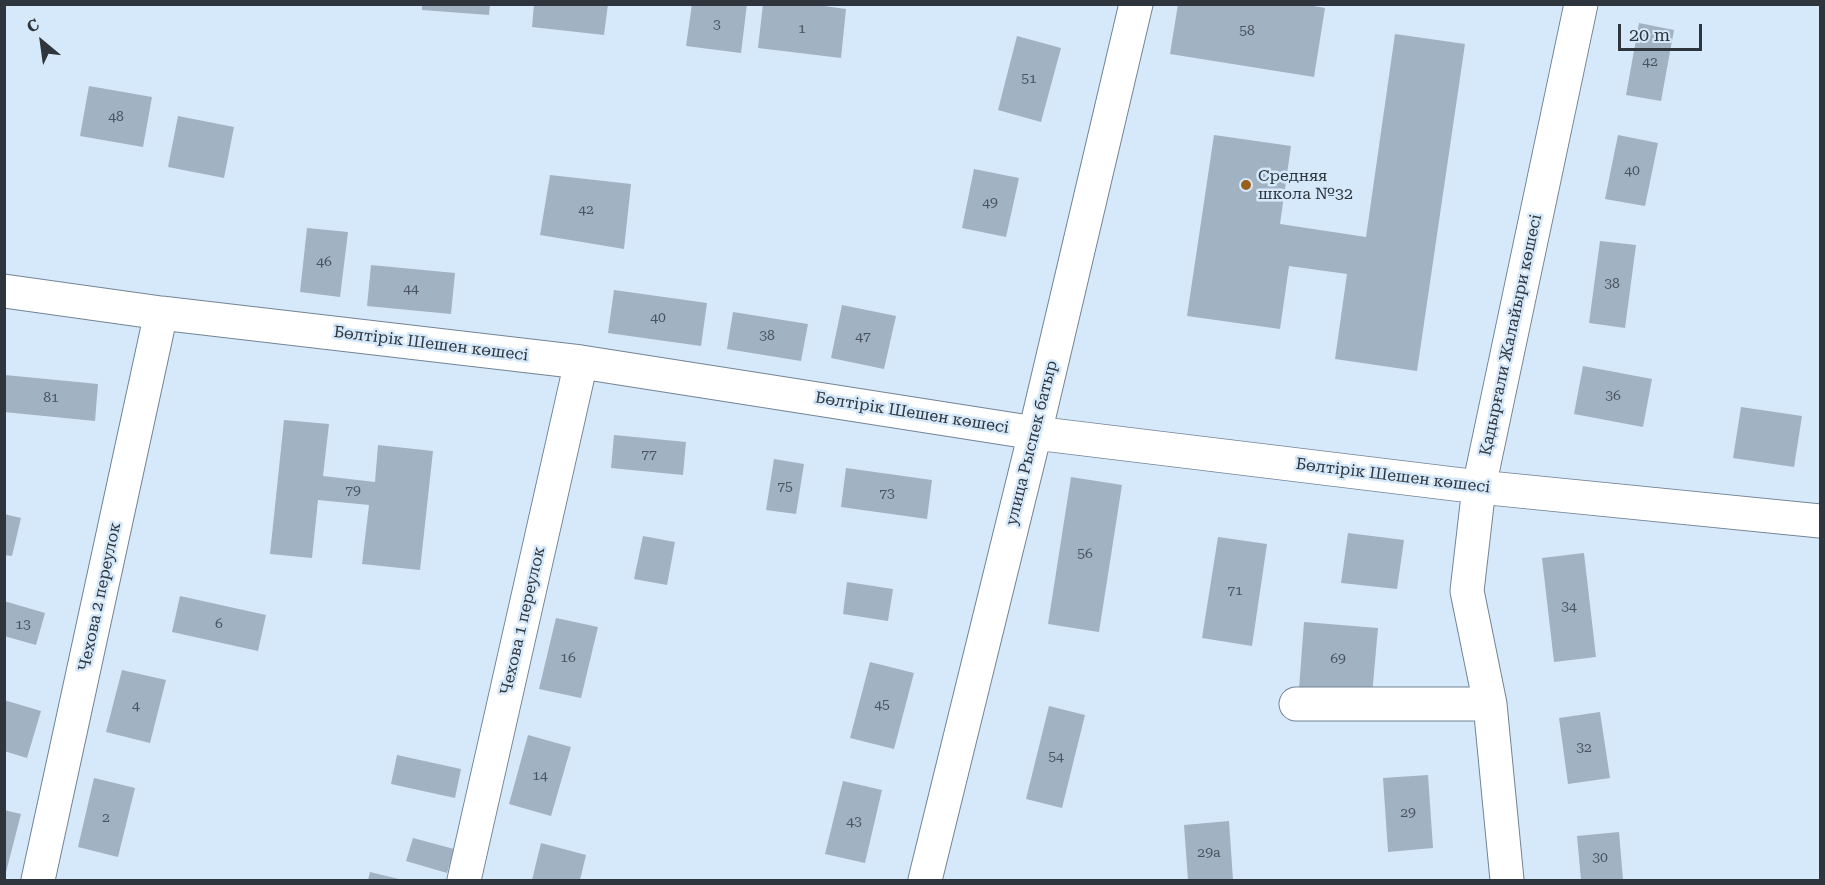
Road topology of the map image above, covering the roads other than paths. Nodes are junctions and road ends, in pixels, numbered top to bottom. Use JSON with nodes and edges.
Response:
{"nodes":[{"id":1,"x":1136,"y":4,"type":"edge"},
{"id":2,"x":1581,"y":4,"type":"edge"},
{"id":3,"x":4,"y":291,"type":"edge"},
{"id":4,"x":161,"y":313,"type":"junction"},
{"id":5,"x":581,"y":362,"type":"junction"},
{"id":6,"x":1035,"y":433,"type":"junction"},
{"id":7,"x":1479,"y":487,"type":"junction"},
{"id":8,"x":1821,"y":521,"type":"edge"},
{"id":9,"x":1296,"y":704,"type":"dead end"},
{"id":10,"x":1490,"y":704,"type":"junction"},
{"id":11,"x":38,"y":880,"type":"edge"},
{"id":12,"x":464,"y":880,"type":"edge"},
{"id":13,"x":925,"y":880,"type":"edge"},
{"id":14,"x":1507,"y":880,"type":"edge"}],
"edges":[{"from":1,"to":6,"type":"street","name":"улица Рыспек батыр"},
{"from":2,"to":7,"type":"street","name":"Қадырғали Жалайыри көшесі"},
{"from":3,"to":4,"type":"street","name":"Бөлтірік Шешен көшесі"},
{"from":4,"to":5,"type":"street","name":"Бөлтірік Шешен көшесі"},
{"from":4,"to":11,"type":"street","name":"Чехова 2 переулок"},
{"from":5,"to":6,"type":"street","name":"Бөлтірік Шешен көшесі"},
{"from":5,"to":12,"type":"street","name":"Чехова 1 переулок"},
{"from":6,"to":7,"type":"street","name":"Бөлтірік Шешен көшесі"},
{"from":6,"to":13,"type":"street","name":"улица Рыспек батыр"},
{"from":7,"to":8,"type":"street","name":"Бөлтірік Шешен көшесі"},
{"from":7,"to":10,"type":"street","name":"Қадырғали Жалайыри көшесі"},
{"from":9,"to":10,"type":"street"},
{"from":10,"to":14,"type":"street","name":"Қадырғали Жалайыри көшесі"}]}
